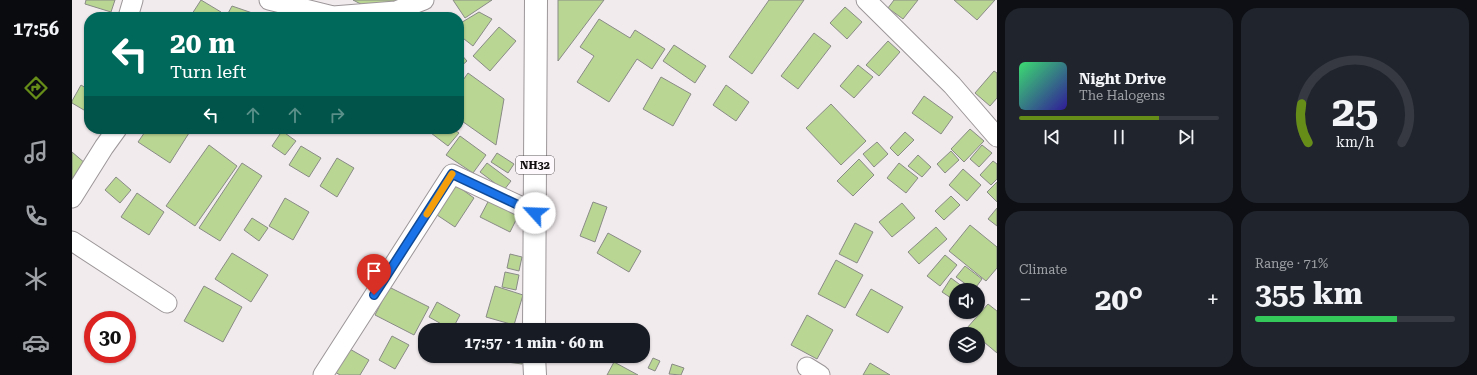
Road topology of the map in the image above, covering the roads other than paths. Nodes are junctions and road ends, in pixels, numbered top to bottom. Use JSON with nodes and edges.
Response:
{"nodes":[{"id":1,"x":133,"y":0,"type":"edge"},
{"id":2,"x":269,"y":0,"type":"edge"},
{"id":3,"x":424,"y":0,"type":"edge"},
{"id":4,"x":536,"y":0,"type":"edge"},
{"id":5,"x":866,"y":0,"type":"edge"},
{"id":6,"x":129,"y":12,"type":"edge"},
{"id":7,"x":318,"y":12,"type":"edge"},
{"id":8,"x":384,"y":12,"type":"edge"},
{"id":9,"x":113,"y":134,"type":"edge"},
{"id":10,"x":997,"y":137,"type":"edge"},
{"id":11,"x":72,"y":198,"type":"edge"},
{"id":12,"x":535,"y":213,"type":"junction"},
{"id":13,"x":72,"y":241,"type":"edge"},
{"id":14,"x":167,"y":303,"type":"dead end"},
{"id":15,"x":534,"y":323,"type":"edge"},
{"id":16,"x":534,"y":363,"type":"edge"},
{"id":17,"x":323,"y":375,"type":"edge"},
{"id":18,"x":535,"y":375,"type":"edge"}],
"edges":[{"from":1,"to":6,"type":"street"},
{"from":2,"to":7,"type":"street"},
{"from":3,"to":8,"type":"street"},
{"from":4,"to":12,"type":"main road","number":"NH32"},
{"from":5,"to":10,"type":"street"},
{"from":9,"to":11,"type":"street"},
{"from":12,"to":15,"type":"main road","number":"NH32"},
{"from":12,"to":17,"type":"street"},
{"from":13,"to":14,"type":"street"},
{"from":16,"to":18,"type":"main road"}]}
